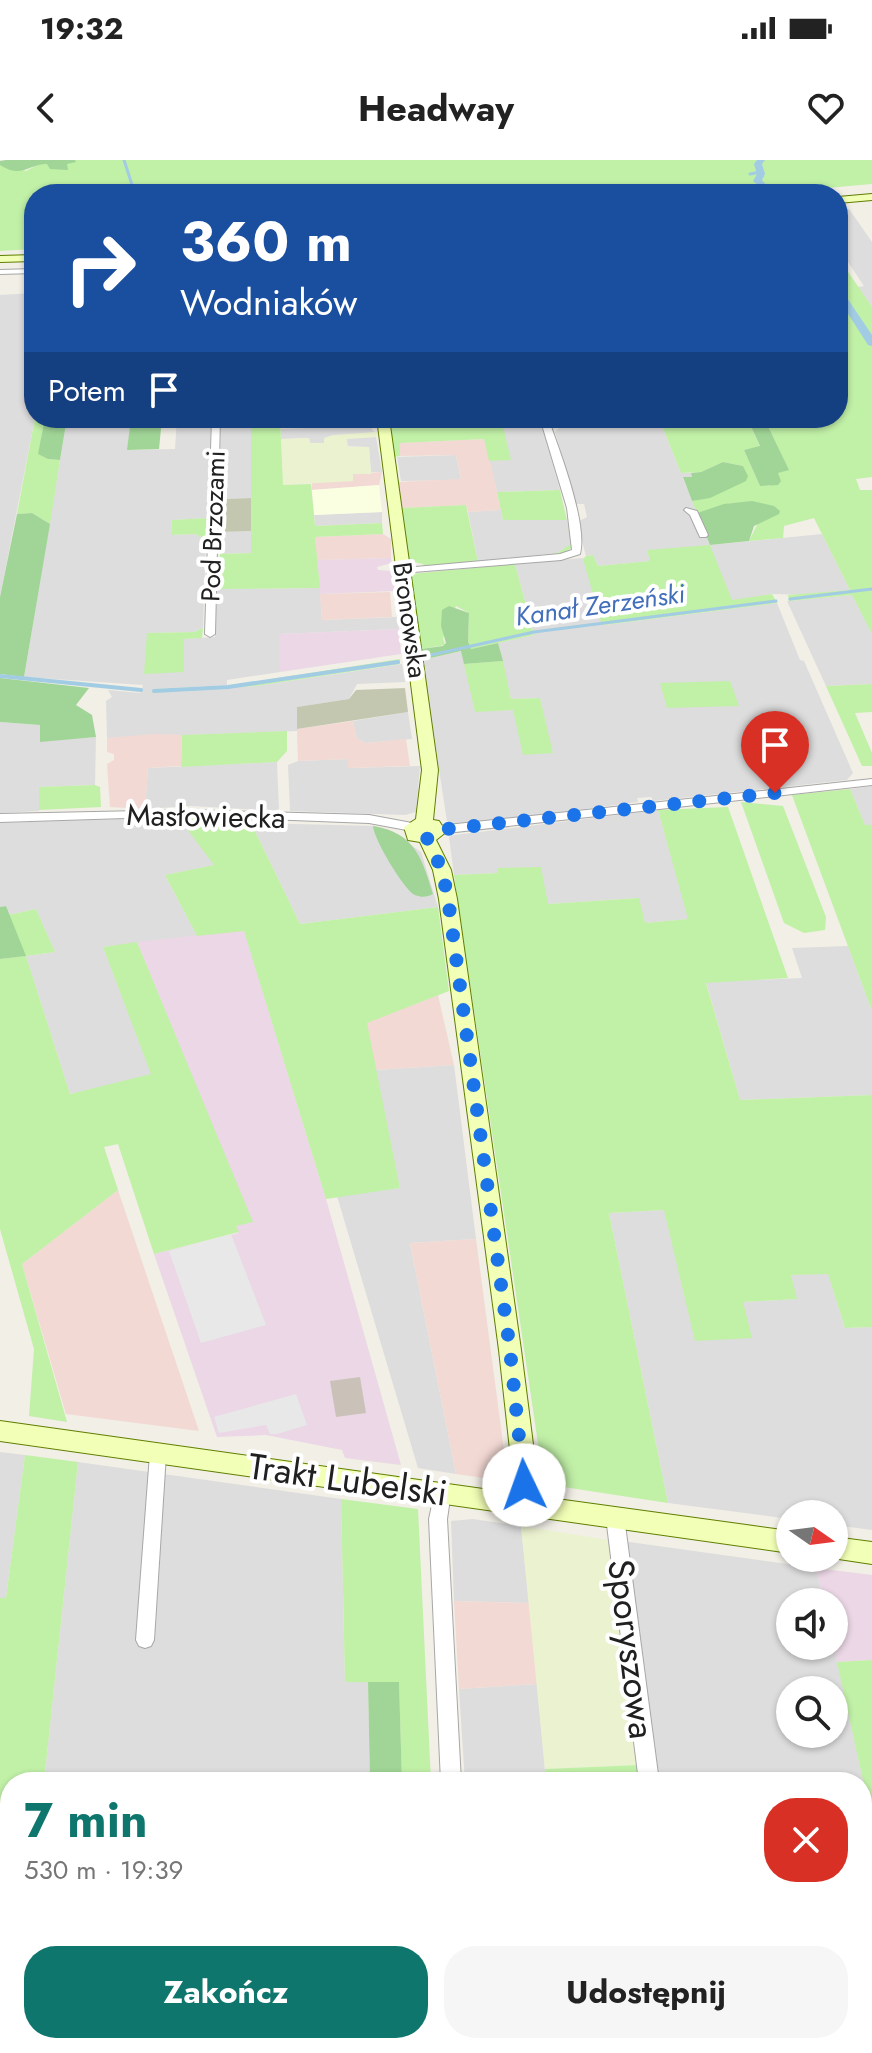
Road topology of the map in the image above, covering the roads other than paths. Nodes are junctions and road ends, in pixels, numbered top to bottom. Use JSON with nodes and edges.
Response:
{"nodes":[{"id":1,"x":872,"y":195,"type":"edge"},
{"id":2,"x":848,"y":197,"type":"edge"},
{"id":3,"x":24,"y":261,"type":"edge"},
{"id":4,"x":0,"y":262,"type":"edge"},
{"id":5,"x":24,"y":271,"type":"edge"},
{"id":6,"x":0,"y":272,"type":"edge"},
{"id":7,"x":216,"y":428,"type":"edge"},
{"id":8,"x":384,"y":428,"type":"edge"},
{"id":9,"x":547,"y":428,"type":"edge"},
{"id":10,"x":689,"y":510,"type":"dead end"},
{"id":11,"x":703,"y":535,"type":"dead end"},
{"id":12,"x":404,"y":571,"type":"junction"},
{"id":13,"x":210,"y":634,"type":"dead end"},
{"id":14,"x":872,"y":782,"type":"edge"},
{"id":15,"x":0,"y":818,"type":"edge"},
{"id":16,"x":425,"y":830,"type":"junction"},
{"id":17,"x":0,"y":1431,"type":"edge"},
{"id":18,"x":158,"y":1454,"type":"junction"},
{"id":19,"x":442,"y":1492,"type":"junction"},
{"id":20,"x":523,"y":1502,"type":"junction"},
{"id":21,"x":615,"y":1517,"type":"junction"},
{"id":22,"x":776,"y":1540,"type":"edge"},
{"id":23,"x":848,"y":1550,"type":"edge"},
{"id":24,"x":872,"y":1553,"type":"edge"},
{"id":25,"x":145,"y":1640,"type":"dead end"},
{"id":26,"x":451,"y":1772,"type":"edge"},
{"id":27,"x":648,"y":1772,"type":"edge"}],
"edges":[{"from":1,"to":2,"type":"street"},
{"from":3,"to":4,"type":"street"},
{"from":5,"to":6,"type":"street"},
{"from":7,"to":13,"type":"street","name":"Pod Brzozami"},
{"from":8,"to":12,"type":"street","name":"Bronowska"},
{"from":9,"to":12,"type":"street"},
{"from":10,"to":11,"type":"street"},
{"from":12,"to":16,"type":"street","name":"Bronowska"},
{"from":14,"to":16,"type":"street","name":"Masłowiecka"},
{"from":15,"to":16,"type":"street","name":"Masłowiecka"},
{"from":16,"to":20,"type":"street"},
{"from":17,"to":18,"type":"street","name":"Trakt Lubelski"},
{"from":18,"to":19,"type":"street","name":"Trakt Lubelski"},
{"from":18,"to":25,"type":"street"},
{"from":19,"to":20,"type":"street","name":"Trakt Lubelski"},
{"from":19,"to":26,"type":"street"},
{"from":20,"to":21,"type":"street","name":"Trakt Lubelski"},
{"from":21,"to":22,"type":"street","name":"Trakt Lubelski"},
{"from":21,"to":27,"type":"street","name":"Sporyszowa"},
{"from":23,"to":24,"type":"street"}]}
